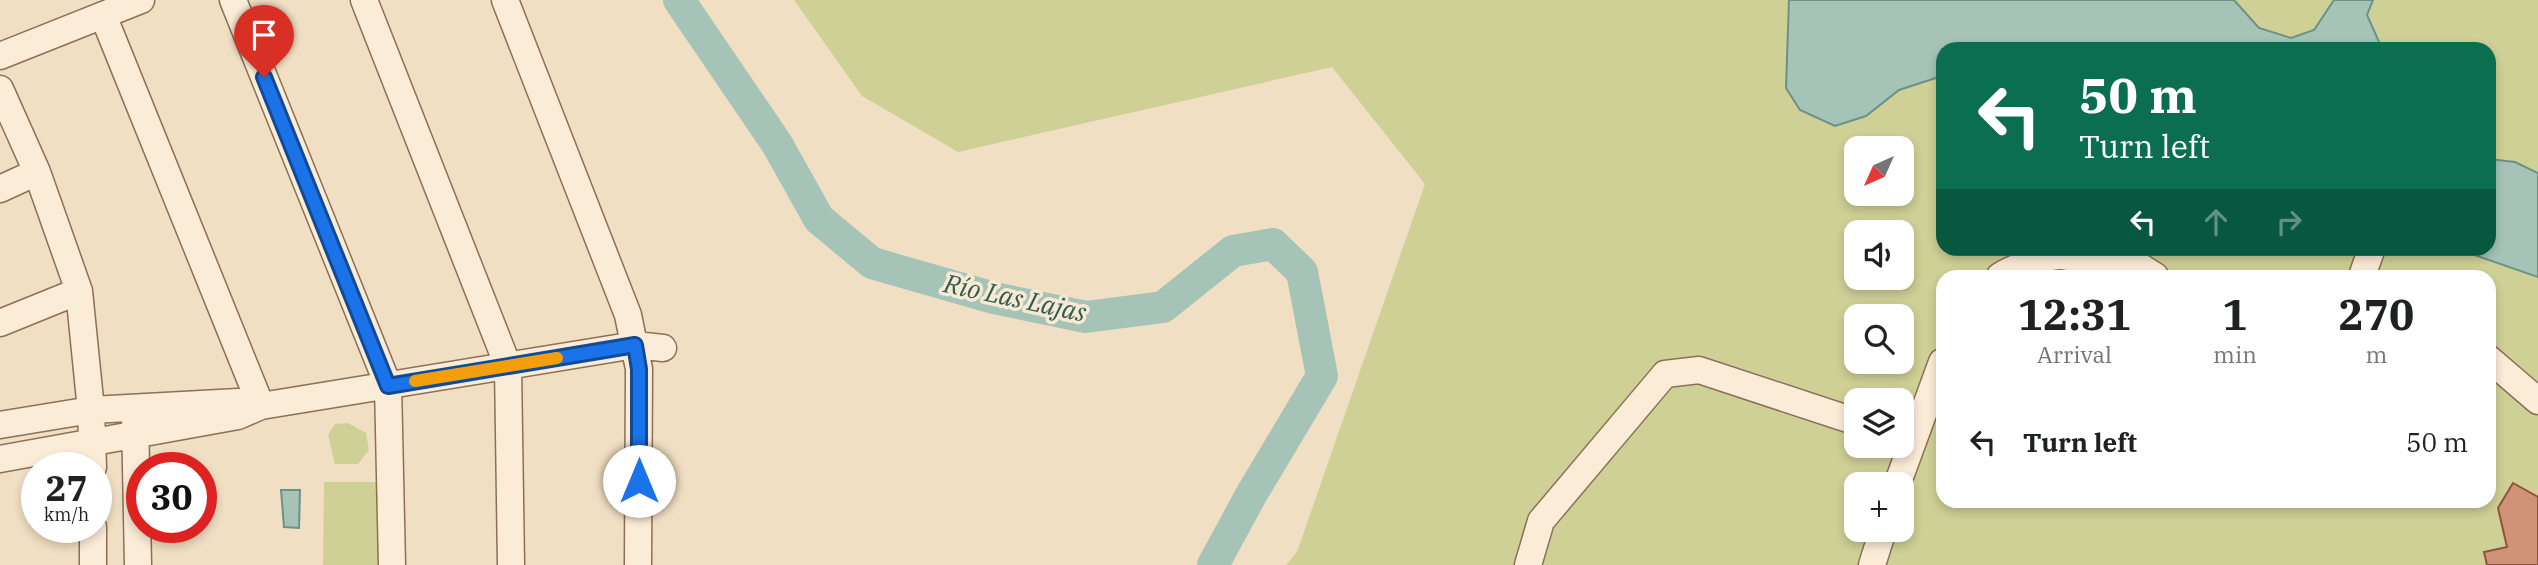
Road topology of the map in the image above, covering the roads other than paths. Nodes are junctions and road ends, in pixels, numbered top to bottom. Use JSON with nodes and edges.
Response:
{"nodes":[{"id":1,"x":141,"y":0,"type":"edge"},
{"id":2,"x":233,"y":0,"type":"edge"},
{"id":3,"x":364,"y":0,"type":"edge"},
{"id":4,"x":505,"y":0,"type":"edge"},
{"id":5,"x":103,"y":15,"type":"junction"},
{"id":6,"x":0,"y":56,"type":"edge"},
{"id":7,"x":0,"y":89,"type":"edge"},
{"id":8,"x":37,"y":172,"type":"junction"},
{"id":9,"x":0,"y":189,"type":"edge"},
{"id":10,"x":2060,"y":256,"type":"edge"},
{"id":11,"x":2060,"y":256,"type":"edge"},
{"id":12,"x":2124,"y":256,"type":"edge"},
{"id":13,"x":2009,"y":270,"type":"edge"},
{"id":14,"x":2101,"y":270,"type":"edge"},
{"id":15,"x":2146,"y":270,"type":"edge"},
{"id":16,"x":79,"y":291,"type":"junction"},
{"id":17,"x":0,"y":323,"type":"edge"},
{"id":18,"x":635,"y":345,"type":"junction"},
{"id":19,"x":663,"y":348,"type":"dead end"},
{"id":20,"x":2496,"y":365,"type":"edge"},
{"id":21,"x":508,"y":366,"type":"junction"},
{"id":22,"x":1936,"y":376,"type":"edge"},
{"id":23,"x":388,"y":386,"type":"junction"},
{"id":24,"x":2538,"y":401,"type":"edge"},
{"id":25,"x":261,"y":406,"type":"junction"},
{"id":26,"x":135,"y":407,"type":"junction"},
{"id":27,"x":91,"y":410,"type":"junction"},
{"id":28,"x":1844,"y":418,"type":"edge"},
{"id":29,"x":0,"y":425,"type":"edge"},
{"id":30,"x":1914,"y":425,"type":"edge"},
{"id":31,"x":135,"y":434,"type":"junction"},
{"id":32,"x":93,"y":452,"type":"edge"},
{"id":33,"x":97,"y":452,"type":"edge"},
{"id":34,"x":21,"y":458,"type":"edge"},
{"id":35,"x":0,"y":459,"type":"edge"},
{"id":36,"x":1879,"y":542,"type":"edge"},
{"id":37,"x":93,"y":543,"type":"edge"},
{"id":38,"x":93,"y":565,"type":"edge"},
{"id":39,"x":138,"y":565,"type":"edge"},
{"id":40,"x":392,"y":565,"type":"edge"},
{"id":41,"x":511,"y":565,"type":"edge"},
{"id":42,"x":638,"y":565,"type":"edge"},
{"id":43,"x":1528,"y":565,"type":"edge"},
{"id":44,"x":1872,"y":565,"type":"edge"}],
"edges":[{"from":1,"to":5,"type":"street"},
{"from":2,"to":23,"type":"street"},
{"from":3,"to":21,"type":"street"},
{"from":4,"to":18,"type":"street"},
{"from":5,"to":6,"type":"street"},
{"from":5,"to":25,"type":"street"},
{"from":7,"to":8,"type":"street"},
{"from":8,"to":9,"type":"street"},
{"from":8,"to":16,"type":"street"},
{"from":10,"to":13,"type":"street"},
{"from":11,"to":14,"type":"street"},
{"from":12,"to":15,"type":"street"},
{"from":16,"to":17,"type":"street"},
{"from":16,"to":27,"type":"street"},
{"from":18,"to":19,"type":"street"},
{"from":18,"to":21,"type":"street"},
{"from":18,"to":42,"type":"street"},
{"from":20,"to":24,"type":"street"},
{"from":21,"to":23,"type":"street"},
{"from":21,"to":41,"type":"street"},
{"from":22,"to":30,"type":"street"},
{"from":23,"to":25,"type":"street"},
{"from":23,"to":40,"type":"street"},
{"from":25,"to":26,"type":"street"},
{"from":25,"to":31,"type":"street"},
{"from":26,"to":27,"type":"street"},
{"from":26,"to":31,"type":"street"},
{"from":27,"to":29,"type":"street"},
{"from":27,"to":32,"type":"street"},
{"from":28,"to":43,"type":"street"},
{"from":31,"to":33,"type":"street"},
{"from":31,"to":39,"type":"street"},
{"from":34,"to":35,"type":"street"},
{"from":36,"to":44,"type":"street"},
{"from":37,"to":38,"type":"street"}]}
